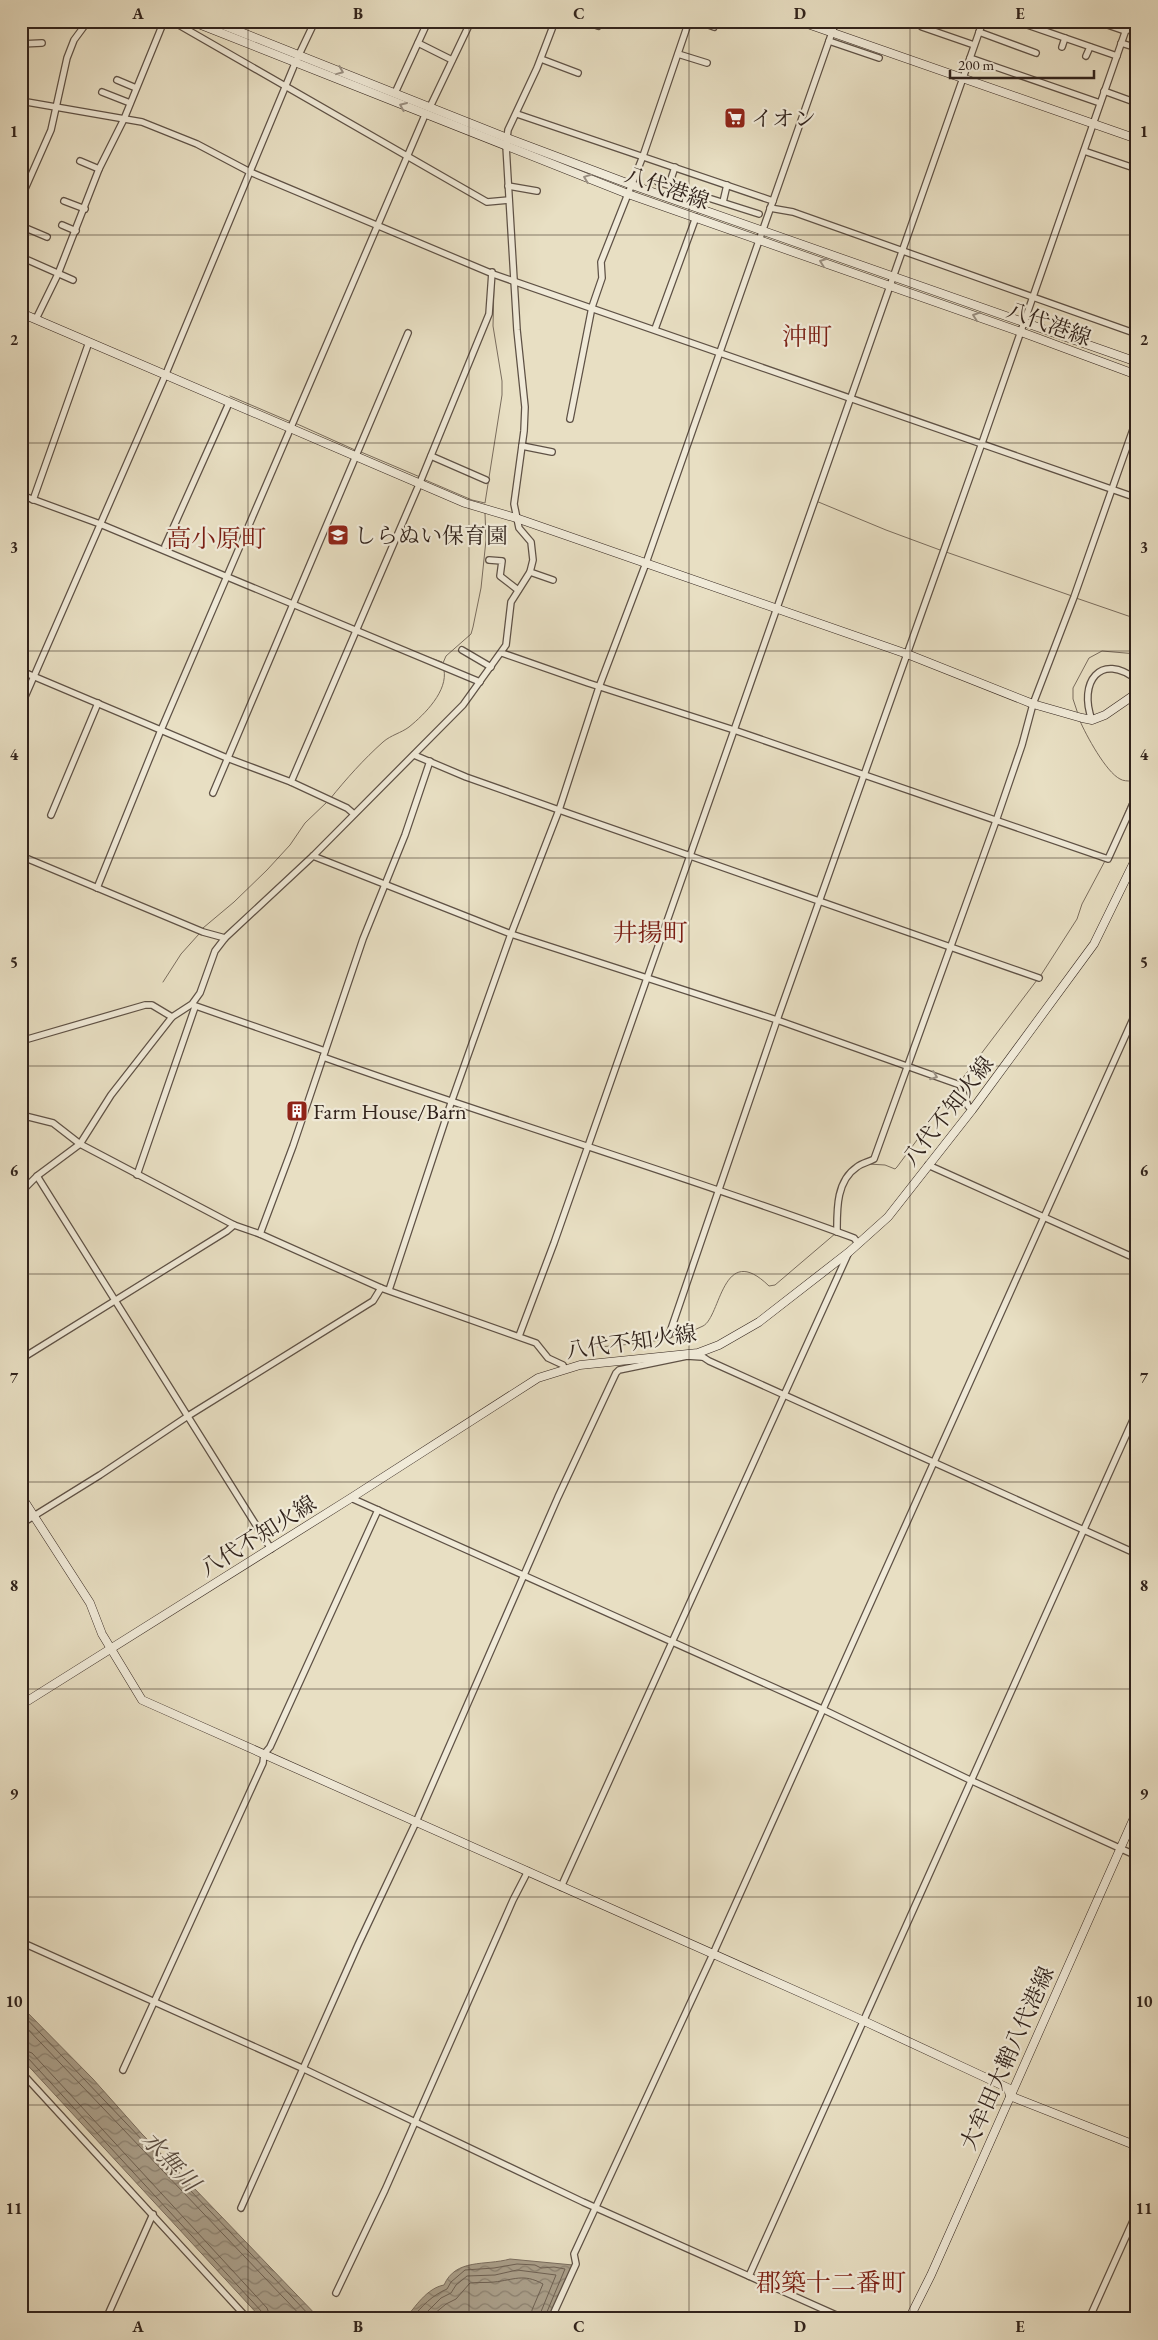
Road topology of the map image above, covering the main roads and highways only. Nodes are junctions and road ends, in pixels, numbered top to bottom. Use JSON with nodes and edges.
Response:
{"nodes":[{"id":1,"x":191,"y":21,"type":"edge"},
{"id":2,"x":213,"y":21,"type":"edge"},
{"id":3,"x":799,"y":21,"type":"edge"},
{"id":4,"x":822,"y":25,"type":"edge"},
{"id":5,"x":297,"y":58,"type":"junction"},
{"id":6,"x":1137,"y":140,"type":"edge"},
{"id":7,"x":506,"y":142,"type":"junction"},
{"id":8,"x":761,"y":235,"type":"junction"},
{"id":9,"x":892,"y":282,"type":"junction"},
{"id":10,"x":21,"y":313,"type":"edge"},
{"id":11,"x":1137,"y":362,"type":"edge"},
{"id":12,"x":1137,"y":375,"type":"edge"},
{"id":13,"x":1137,"y":692,"type":"edge"},
{"id":14,"x":1137,"y":856,"type":"edge"},
{"id":15,"x":21,"y":1496,"type":"edge"},
{"id":16,"x":112,"y":1648,"type":"junction"},
{"id":17,"x":21,"y":1705,"type":"edge"},
{"id":18,"x":1137,"y":1811,"type":"edge"},
{"id":19,"x":1010,"y":2096,"type":"junction"},
{"id":20,"x":1137,"y":2146,"type":"edge"},
{"id":21,"x":909,"y":2319,"type":"edge"}],
"edges":[{"from":1,"to":5,"type":"main road","name":"八代港線"},
{"from":2,"to":5,"type":"main road","name":"八代港線"},
{"from":3,"to":4,"type":"main road"},
{"from":4,"to":6,"type":"main road"},
{"from":5,"to":7,"type":"main road","name":"八代港線","one_way":true},
{"from":7,"to":5,"type":"main road","name":"八代港線","one_way":true},
{"from":7,"to":8,"type":"main road","name":"八代港線"},
{"from":8,"to":7,"type":"main road","name":"八代港線","one_way":true},
{"from":8,"to":9,"type":"main road","name":"八代港線"},
{"from":9,"to":11,"type":"main road","name":"八代港線"},
{"from":12,"to":9,"type":"main road","name":"八代港線","one_way":true},
{"from":10,"to":13,"type":"main road"},
{"from":14,"to":16,"type":"main road","name":"八代不知火線"},
{"from":15,"to":16,"type":"main road"},
{"from":16,"to":17,"type":"main road","name":"八代不知火線"},
{"from":16,"to":19,"type":"main road"},
{"from":18,"to":19,"type":"main road","name":"大牟田大鞘八代港線"},
{"from":19,"to":20,"type":"main road"},
{"from":19,"to":21,"type":"main road","name":"大牟田大鞘八代港線"}]}
